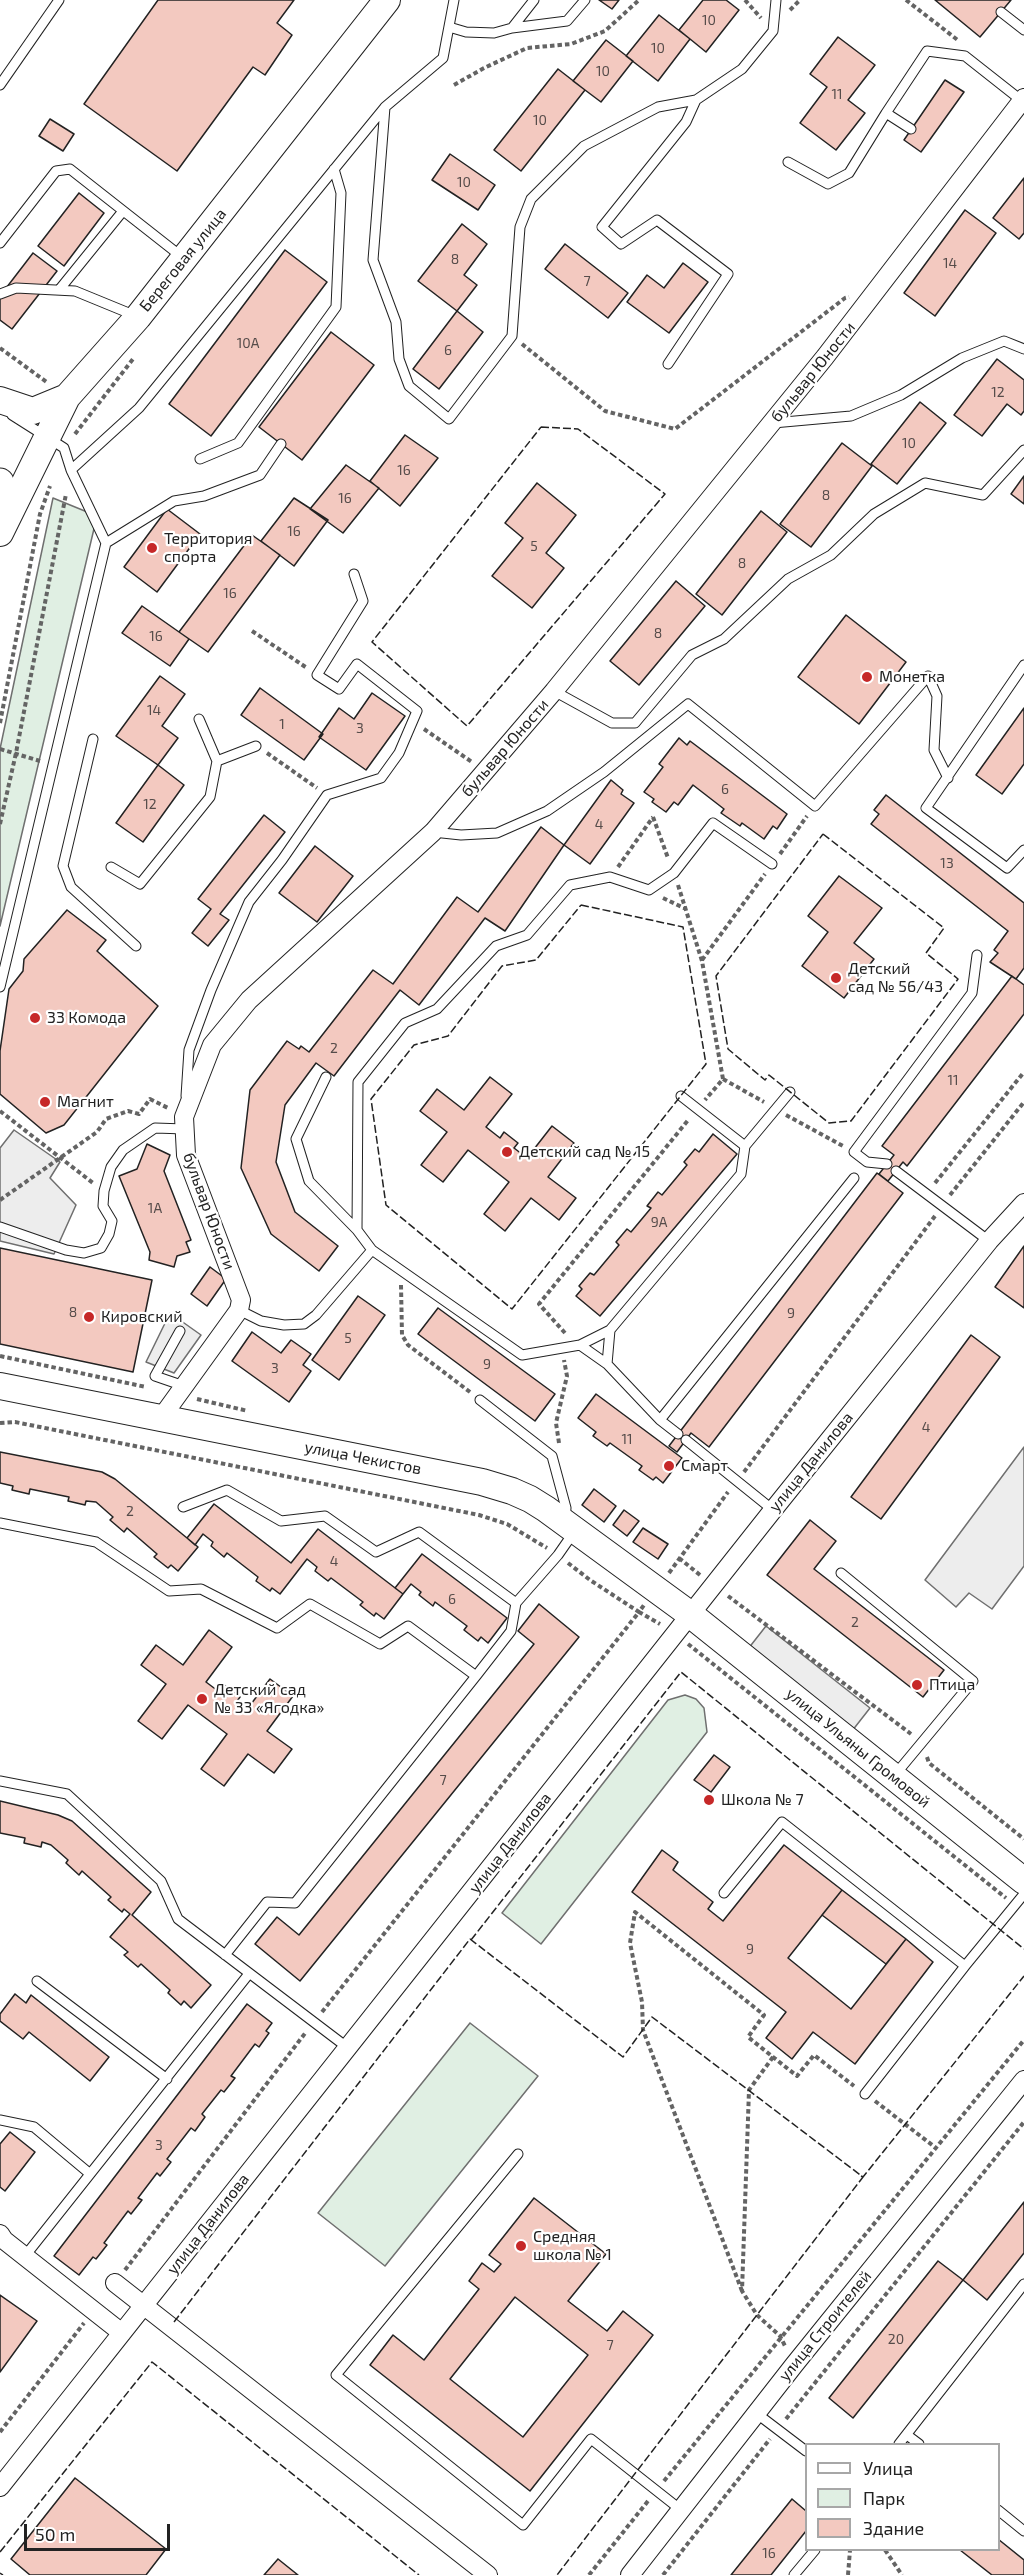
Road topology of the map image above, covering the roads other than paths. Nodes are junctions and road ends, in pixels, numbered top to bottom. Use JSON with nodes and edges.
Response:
{"nodes":[{"id":1,"x":59,"y":0,"type":"edge"},
{"id":2,"x":387,"y":0,"type":"edge"},
{"id":3,"x":454,"y":0,"type":"edge"},
{"id":4,"x":534,"y":0,"type":"edge"},
{"id":5,"x":585,"y":0,"type":"edge"},
{"id":6,"x":776,"y":0,"type":"edge"},
{"id":7,"x":1001,"y":12,"type":"dead end"},
{"id":8,"x":449,"y":27,"type":"junction"},
{"id":9,"x":512,"y":28,"type":"junction"},
{"id":10,"x":1024,"y":30,"type":"edge"},
{"id":11,"x":0,"y":85,"type":"edge"},
{"id":12,"x":696,"y":100,"type":"junction"},
{"id":13,"x":1023,"y":100,"type":"edge"},
{"id":14,"x":385,"y":107,"type":"junction"},
{"id":15,"x":886,"y":113,"type":"junction"},
{"id":16,"x":911,"y":129,"type":"dead end"},
{"id":17,"x":788,"y":162,"type":"dead end"},
{"id":18,"x":334,"y":169,"type":"junction"},
{"id":19,"x":123,"y":211,"type":"junction"},
{"id":20,"x":0,"y":243,"type":"edge"},
{"id":21,"x":184,"y":259,"type":"junction"},
{"id":22,"x":60,"y":290,"type":"junction"},
{"id":23,"x":0,"y":294,"type":"edge"},
{"id":24,"x":138,"y":317,"type":"junction"},
{"id":25,"x":1024,"y":349,"type":"edge"},
{"id":26,"x":668,"y":364,"type":"dead end"},
{"id":27,"x":67,"y":398,"type":"junction"},
{"id":28,"x":0,"y":400,"type":"edge"},
{"id":29,"x":0,"y":408,"type":"edge"},
{"id":30,"x":771,"y":424,"type":"junction"},
{"id":31,"x":49,"y":438,"type":"junction"},
{"id":32,"x":281,"y":444,"type":"dead end"},
{"id":33,"x":1024,"y":450,"type":"edge"},
{"id":34,"x":200,"y":459,"type":"dead end"},
{"id":35,"x":71,"y":470,"type":"junction"},
{"id":36,"x":0,"y":482,"type":"edge"},
{"id":37,"x":0,"y":506,"type":"edge"},
{"id":38,"x":0,"y":533,"type":"edge"},
{"id":39,"x":106,"y":543,"type":"junction"},
{"id":40,"x":354,"y":574,"type":"dead end"},
{"id":41,"x":1024,"y":665,"type":"edge"},
{"id":42,"x":554,"y":691,"type":"junction"},
{"id":43,"x":199,"y":719,"type":"dead end"},
{"id":44,"x":93,"y":739,"type":"dead end"},
{"id":45,"x":256,"y":746,"type":"road end"},
{"id":46,"x":217,"y":761,"type":"junction"},
{"id":47,"x":948,"y":778,"type":"junction"},
{"id":48,"x":433,"y":832,"type":"junction"},
{"id":49,"x":1024,"y":850,"type":"edge"},
{"id":50,"x":772,"y":864,"type":"road end"},
{"id":51,"x":111,"y":867,"type":"dead end"},
{"id":52,"x":136,"y":946,"type":"dead end"},
{"id":53,"x":977,"y":955,"type":"dead end"},
{"id":54,"x":0,"y":987,"type":"edge"},
{"id":55,"x":326,"y":1077,"type":"dead end"},
{"id":56,"x":790,"y":1092,"type":"dead end"},
{"id":57,"x":681,"y":1096,"type":"dead end"},
{"id":58,"x":184,"y":1123,"type":"junction"},
{"id":59,"x":745,"y":1146,"type":"junction"},
{"id":60,"x":886,"y":1164,"type":"dead end"},
{"id":61,"x":896,"y":1171,"type":"dead end"},
{"id":62,"x":854,"y":1178,"type":"dead end"},
{"id":63,"x":1024,"y":1203,"type":"edge"},
{"id":64,"x":0,"y":1227,"type":"edge"},
{"id":65,"x":357,"y":1230,"type":"junction"},
{"id":66,"x":989,"y":1241,"type":"junction"},
{"id":67,"x":372,"y":1250,"type":"junction"},
{"id":68,"x":239,"y":1310,"type":"junction"},
{"id":69,"x":610,"y":1330,"type":"junction"},
{"id":70,"x":180,"y":1331,"type":"dead end"},
{"id":71,"x":580,"y":1345,"type":"junction"},
{"id":72,"x":607,"y":1364,"type":"junction"},
{"id":73,"x":0,"y":1386,"type":"edge"},
{"id":74,"x":184,"y":1386,"type":"junction"},
{"id":75,"x":480,"y":1400,"type":"dead end"},
{"id":76,"x":161,"y":1418,"type":"junction"},
{"id":77,"x":660,"y":1420,"type":"junction"},
{"id":78,"x":183,"y":1507,"type":"dead end"},
{"id":79,"x":773,"y":1510,"type":"junction"},
{"id":80,"x":0,"y":1523,"type":"edge"},
{"id":81,"x":570,"y":1526,"type":"junction"},
{"id":82,"x":841,"y":1573,"type":"dead end"},
{"id":83,"x":516,"y":1603,"type":"junction"},
{"id":84,"x":683,"y":1624,"type":"junction"},
{"id":85,"x":476,"y":1676,"type":"junction"},
{"id":86,"x":894,"y":1776,"type":"junction"},
{"id":87,"x":0,"y":1781,"type":"edge"},
{"id":88,"x":1024,"y":1881,"type":"edge"},
{"id":89,"x":724,"y":1893,"type":"dead end"},
{"id":90,"x":1024,"y":1894,"type":"edge"},
{"id":91,"x":225,"y":1955,"type":"junction"},
{"id":92,"x":965,"y":1966,"type":"junction"},
{"id":93,"x":248,"y":1975,"type":"junction"},
{"id":94,"x":37,"y":1981,"type":"dead end"},
{"id":95,"x":348,"y":2048,"type":"junction"},
{"id":96,"x":167,"y":2079,"type":"junction"},
{"id":97,"x":1024,"y":2080,"type":"edge"},
{"id":98,"x":865,"y":2094,"type":"dead end"},
{"id":99,"x":0,"y":2120,"type":"edge"},
{"id":100,"x":518,"y":2154,"type":"dead end"},
{"id":101,"x":89,"y":2173,"type":"junction"},
{"id":102,"x":1,"y":2239,"type":"edge"},
{"id":103,"x":25,"y":2256,"type":"junction"},
{"id":104,"x":115,"y":2283,"type":"road end"},
{"id":105,"x":1024,"y":2284,"type":"edge"},
{"id":106,"x":141,"y":2308,"type":"junction"},
{"id":107,"x":122,"y":2333,"type":"junction"},
{"id":108,"x":756,"y":2413,"type":"junction"},
{"id":109,"x":906,"y":2435,"type":"junction"},
{"id":110,"x":900,"y":2443,"type":"edge"},
{"id":111,"x":916,"y":2443,"type":"edge"},
{"id":112,"x":805,"y":2449,"type":"edge"},
{"id":113,"x":0,"y":2487,"type":"edge"},
{"id":114,"x":681,"y":2510,"type":"junction"},
{"id":115,"x":1000,"y":2511,"type":"edge"},
{"id":116,"x":1024,"y":2531,"type":"edge"},
{"id":117,"x":814,"y":2551,"type":"edge"},
{"id":118,"x":468,"y":2575,"type":"edge"},
{"id":119,"x":488,"y":2575,"type":"edge"},
{"id":120,"x":630,"y":2575,"type":"edge"},
{"id":121,"x":794,"y":2575,"type":"edge"}],
"edges":[{"from":1,"to":11,"type":"lane"},
{"from":2,"to":21,"type":"street","name":"Береговая улица"},
{"from":3,"to":8,"type":"lane"},
{"from":4,"to":9,"type":"lane"},
{"from":5,"to":9,"type":"lane"},
{"from":6,"to":12,"type":"lane"},
{"from":7,"to":10,"type":"lane"},
{"from":8,"to":9,"type":"lane"},
{"from":8,"to":14,"type":"lane"},
{"from":12,"to":14,"type":"lane"},
{"from":12,"to":26,"type":"lane"},
{"from":13,"to":15,"type":"lane"},
{"from":13,"to":30,"type":"street","name":"бульвар Юности"},
{"from":14,"to":18,"type":"lane"},
{"from":15,"to":16,"type":"lane"},
{"from":15,"to":17,"type":"lane"},
{"from":18,"to":34,"type":"lane"},
{"from":18,"to":35,"type":"lane"},
{"from":19,"to":20,"type":"lane"},
{"from":19,"to":21,"type":"lane"},
{"from":19,"to":22,"type":"lane"},
{"from":21,"to":24,"type":"street","name":"Береговая улица"},
{"from":22,"to":23,"type":"lane"},
{"from":22,"to":24,"type":"lane"},
{"from":24,"to":27,"type":"street","name":"Береговая улица"},
{"from":25,"to":30,"type":"lane"},
{"from":27,"to":28,"type":"street"},
{"from":27,"to":31,"type":"street","name":"Береговая улица"},
{"from":29,"to":31,"type":"lane"},
{"from":30,"to":42,"type":"street","name":"бульвар Юности"},
{"from":31,"to":35,"type":"lane"},
{"from":31,"to":38,"type":"street","name":"Береговая улица"},
{"from":32,"to":39,"type":"lane"},
{"from":33,"to":42,"type":"lane"},
{"from":35,"to":39,"type":"lane"},
{"from":36,"to":37,"type":"main road"},
{"from":39,"to":54,"type":"lane"},
{"from":40,"to":58,"type":"lane"},
{"from":41,"to":47,"type":"lane"},
{"from":42,"to":48,"type":"street","name":"бульвар Юности"},
{"from":43,"to":46,"type":"lane"},
{"from":44,"to":52,"type":"lane"},
{"from":45,"to":46,"type":"lane"},
{"from":46,"to":51,"type":"lane"},
{"from":47,"to":48,"type":"lane"},
{"from":47,"to":49,"type":"lane"},
{"from":48,"to":58,"type":"street","name":"бульвар Юности"},
{"from":50,"to":65,"type":"lane"},
{"from":53,"to":60,"type":"lane"},
{"from":55,"to":65,"type":"lane"},
{"from":56,"to":59,"type":"lane"},
{"from":57,"to":59,"type":"lane"},
{"from":58,"to":64,"type":"lane"},
{"from":58,"to":68,"type":"street","name":"бульвар Юности"},
{"from":59,"to":69,"type":"lane"},
{"from":61,"to":66,"type":"lane"},
{"from":62,"to":77,"type":"lane"},
{"from":63,"to":66,"type":"street","name":"улица Данилова"},
{"from":65,"to":67,"type":"lane"},
{"from":66,"to":79,"type":"street","name":"улица Данилова"},
{"from":67,"to":68,"type":"lane"},
{"from":67,"to":71,"type":"lane"},
{"from":68,"to":74,"type":"street"},
{"from":69,"to":71,"type":"lane"},
{"from":69,"to":72,"type":"lane"},
{"from":70,"to":74,"type":"lane"},
{"from":71,"to":72,"type":"lane"},
{"from":72,"to":77,"type":"lane"},
{"from":73,"to":76,"type":"street","name":"улица Чекистов"},
{"from":74,"to":76,"type":"street"},
{"from":75,"to":81,"type":"lane"},
{"from":76,"to":81,"type":"street","name":"улица Чекистов"},
{"from":77,"to":79,"type":"lane"},
{"from":78,"to":83,"type":"lane"},
{"from":79,"to":84,"type":"street","name":"улица Данилова"},
{"from":80,"to":85,"type":"lane"},
{"from":81,"to":83,"type":"lane"},
{"from":81,"to":84,"type":"street","name":"улица Чекистов"},
{"from":82,"to":86,"type":"lane"},
{"from":83,"to":85,"type":"lane"},
{"from":84,"to":86,"type":"street","name":"улица Ульяны Громовой"},
{"from":84,"to":95,"type":"street","name":"улица Данилова"},
{"from":85,"to":91,"type":"lane"},
{"from":86,"to":88,"type":"street","name":"улица Ульяны Громовой"},
{"from":87,"to":91,"type":"lane"},
{"from":89,"to":92,"type":"lane"},
{"from":90,"to":92,"type":"lane"},
{"from":91,"to":93,"type":"lane"},
{"from":92,"to":98,"type":"lane"},
{"from":93,"to":95,"type":"lane"},
{"from":93,"to":96,"type":"lane"},
{"from":94,"to":96,"type":"lane"},
{"from":95,"to":106,"type":"street","name":"улица Данилова"},
{"from":96,"to":101,"type":"lane"},
{"from":97,"to":108,"type":"street","name":"улица Строителей"},
{"from":99,"to":101,"type":"lane"},
{"from":100,"to":114,"type":"lane"},
{"from":101,"to":103,"type":"lane"},
{"from":102,"to":103,"type":"street"},
{"from":103,"to":107,"type":"street"},
{"from":104,"to":106,"type":"street"},
{"from":105,"to":109,"type":"lane"},
{"from":106,"to":107,"type":"street","name":"улица Данилова"},
{"from":106,"to":118,"type":"street"},
{"from":106,"to":119,"type":"street"},
{"from":107,"to":113,"type":"street","name":"улица Данилова"},
{"from":108,"to":112,"type":"lane"},
{"from":108,"to":114,"type":"street","name":"улица Строителей"},
{"from":109,"to":110,"type":"lane"},
{"from":109,"to":111,"type":"lane"},
{"from":114,"to":120,"type":"street","name":"улица Строителей"},
{"from":115,"to":116,"type":"lane"},
{"from":117,"to":121,"type":"lane"}]}
